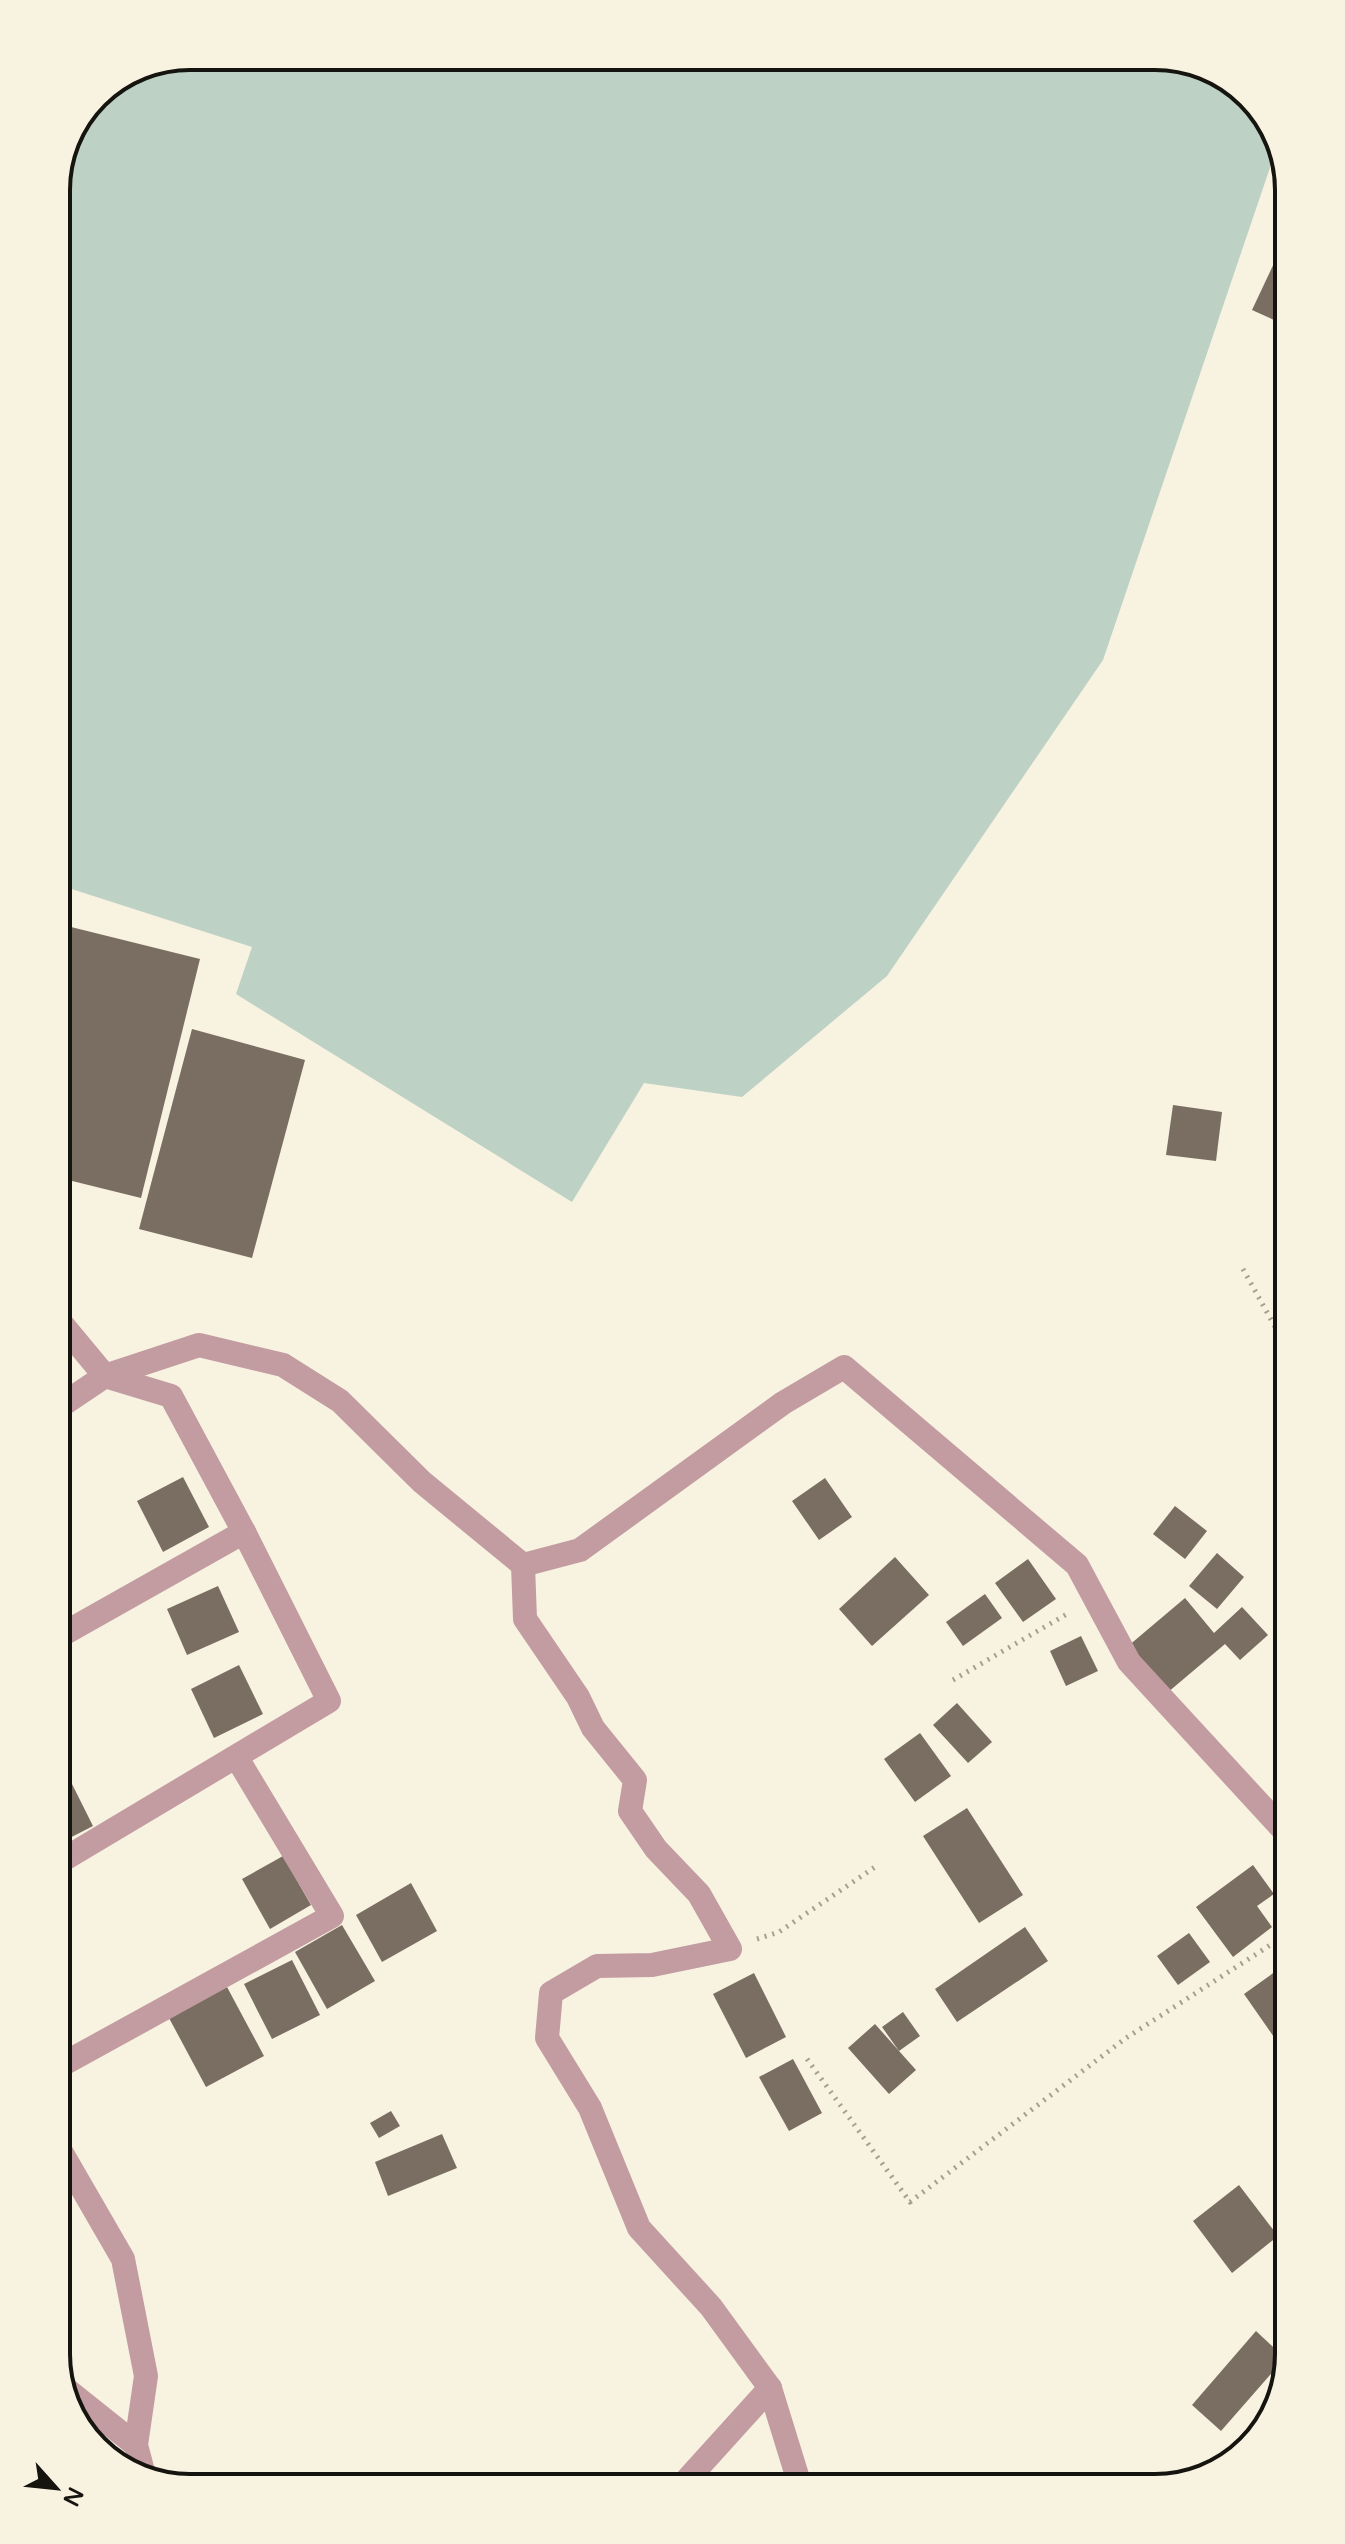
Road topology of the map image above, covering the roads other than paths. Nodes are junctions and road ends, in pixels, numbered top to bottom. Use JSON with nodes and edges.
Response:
{"nodes":[{"id":1,"x":70,"y":1334,"type":"edge"},
{"id":2,"x":105,"y":1376,"type":"junction"},
{"id":3,"x":70,"y":1400,"type":"edge"},
{"id":4,"x":244,"y":1532,"type":"junction"},
{"id":5,"x":523,"y":1565,"type":"junction"},
{"id":6,"x":70,"y":1630,"type":"edge"},
{"id":7,"x":237,"y":1758,"type":"junction"},
{"id":8,"x":1275,"y":1821,"type":"edge"},
{"id":9,"x":70,"y":1856,"type":"edge"},
{"id":10,"x":70,"y":2060,"type":"edge"},
{"id":11,"x":70,"y":2167,"type":"edge"},
{"id":12,"x":770,"y":2388,"type":"junction"},
{"id":13,"x":79,"y":2399,"type":"edge"},
{"id":14,"x":136,"y":2445,"type":"junction"},
{"id":15,"x":141,"y":2464,"type":"edge"},
{"id":16,"x":692,"y":2474,"type":"edge"},
{"id":17,"x":797,"y":2474,"type":"edge"}],
"edges":[{"from":1,"to":2,"type":"street"},
{"from":2,"to":3,"type":"street"},
{"from":2,"to":4,"type":"street"},
{"from":2,"to":5,"type":"street"},
{"from":4,"to":6,"type":"street"},
{"from":4,"to":7,"type":"street"},
{"from":5,"to":8,"type":"street"},
{"from":5,"to":12,"type":"street"},
{"from":7,"to":9,"type":"street"},
{"from":7,"to":10,"type":"street"},
{"from":11,"to":14,"type":"street"},
{"from":12,"to":16,"type":"street"},
{"from":12,"to":17,"type":"street"},
{"from":13,"to":14,"type":"street"},
{"from":14,"to":15,"type":"street"}]}
